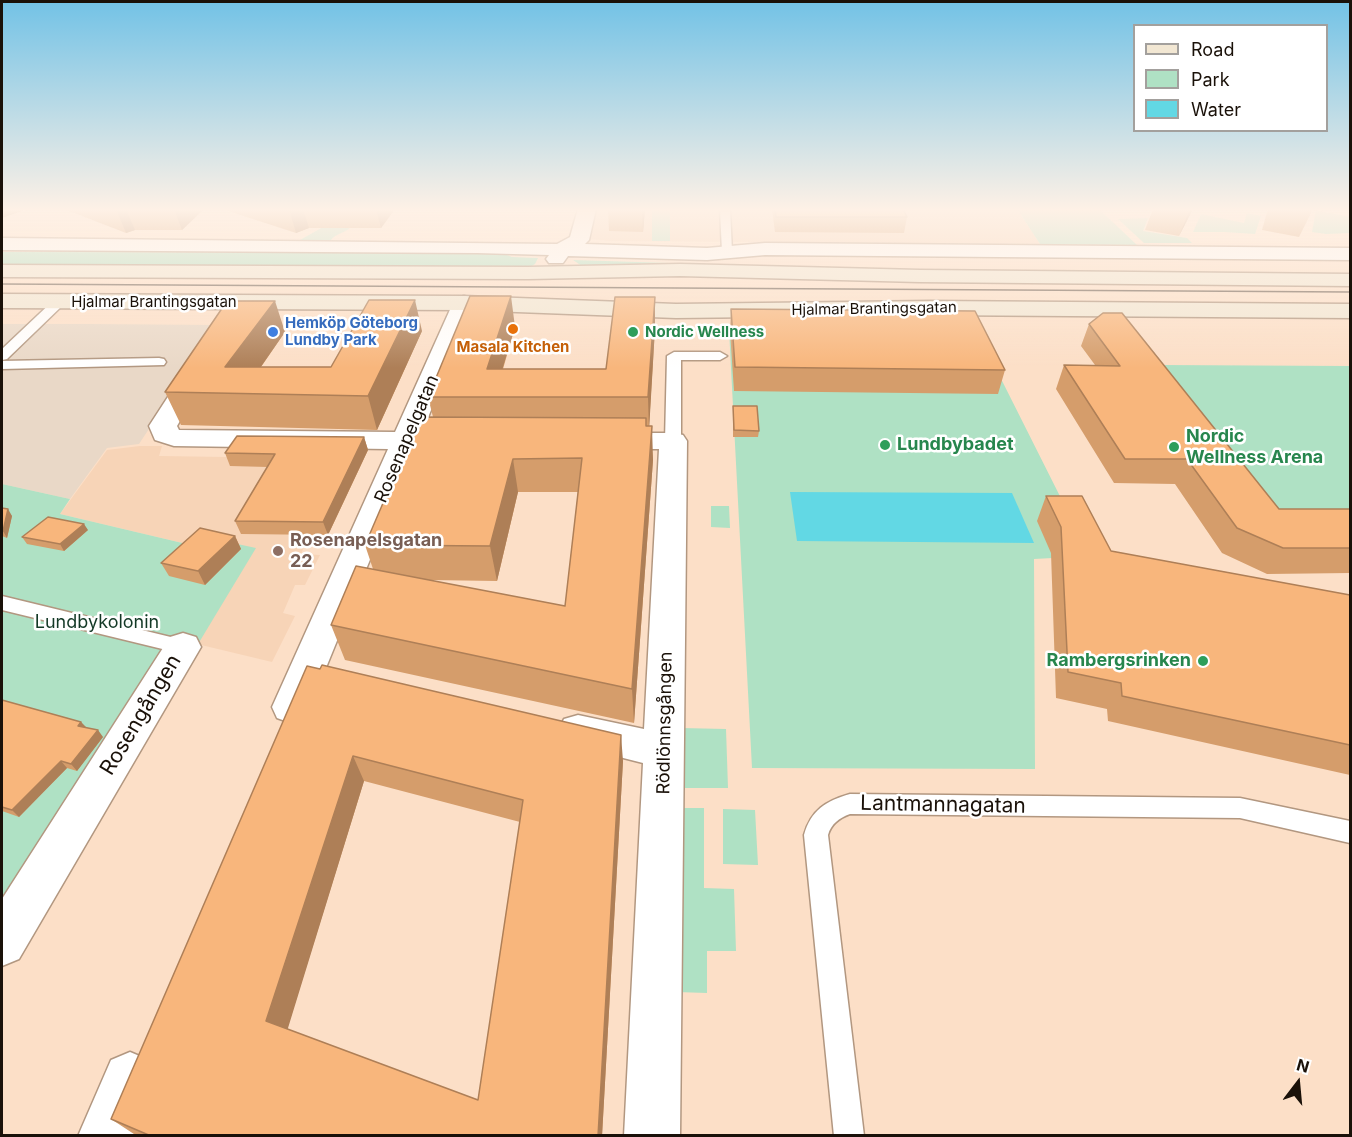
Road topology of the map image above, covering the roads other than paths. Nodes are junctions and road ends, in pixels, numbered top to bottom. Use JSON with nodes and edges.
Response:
{"nodes":[{"id":1,"x":545,"y":262,"type":"edge"},
{"id":2,"x":575,"y":262,"type":"edge"},
{"id":3,"x":2,"y":271,"type":"edge"},
{"id":4,"x":592,"y":272,"type":"junction"},
{"id":5,"x":528,"y":273,"type":"junction"},
{"id":6,"x":1350,"y":280,"type":"edge"},
{"id":7,"x":2,"y":301,"type":"edge"},
{"id":8,"x":60,"y":301,"type":"junction"},
{"id":9,"x":464,"y":303,"type":"junction"},
{"id":10,"x":1350,"y":310,"type":"edge"},
{"id":11,"x":214,"y":346,"type":"edge"},
{"id":12,"x":2,"y":356,"type":"edge"},
{"id":13,"x":720,"y":356,"type":"dead end"},
{"id":14,"x":159,"y":362,"type":"dead end"},
{"id":15,"x":2,"y":365,"type":"edge"},
{"id":16,"x":406,"y":441,"type":"junction"},
{"id":17,"x":477,"y":441,"type":"edge"},
{"id":18,"x":584,"y":441,"type":"edge"},
{"id":19,"x":673,"y":441,"type":"junction"},
{"id":20,"x":2,"y":603,"type":"edge"},
{"id":21,"x":183,"y":647,"type":"joint"},
{"id":22,"x":550,"y":725,"type":"edge"},
{"id":23,"x":276,"y":741,"type":"edge"},
{"id":24,"x":665,"y":744,"type":"junction"},
{"id":25,"x":1350,"y":832,"type":"edge"},
{"id":26,"x":7,"y":922,"type":"edge"},
{"id":27,"x":144,"y":1048,"type":"edge"},
{"id":28,"x":106,"y":1136,"type":"edge"},
{"id":29,"x":652,"y":1136,"type":"edge"},
{"id":30,"x":849,"y":1136,"type":"edge"}],
"edges":[{"from":1,"to":5,"type":"street"},
{"from":2,"to":4,"type":"street"},
{"from":3,"to":5,"type":"main road","name":"Hjalmar Brantingsgatan"},
{"from":4,"to":5,"type":"main road","name":"Hjalmar Brantingsgatan"},
{"from":4,"to":6,"type":"main road","name":"Hjalmar Brantingsgatan"},
{"from":7,"to":8,"type":"main road","name":"Hjalmar Brantingsgatan"},
{"from":8,"to":9,"type":"main road","name":"Hjalmar Brantingsgatan"},
{"from":8,"to":12,"type":"lane"},
{"from":9,"to":10,"type":"main road","name":"Hjalmar Brantingsgatan"},
{"from":9,"to":16,"type":"street","name":"Rosenapelgatan"},
{"from":11,"to":16,"type":"street"},
{"from":13,"to":19,"type":"lane","name":"Rödlönnsgången"},
{"from":14,"to":15,"type":"lane"},
{"from":16,"to":17,"type":"street"},
{"from":16,"to":23,"type":"street","name":"Rosenapelgatan"},
{"from":18,"to":19,"type":"street"},
{"from":19,"to":24,"type":"street","name":"Rödlönnsgången"},
{"from":20,"to":21,"type":"lane","name":"Rosengången"},
{"from":21,"to":26,"type":"street","name":"Rosengången"},
{"from":22,"to":24,"type":"street"},
{"from":24,"to":29,"type":"street","name":"Rödlönnsgången"},
{"from":25,"to":30,"type":"lane","name":"Lantmannagatan"},
{"from":27,"to":28,"type":"street"}]}
